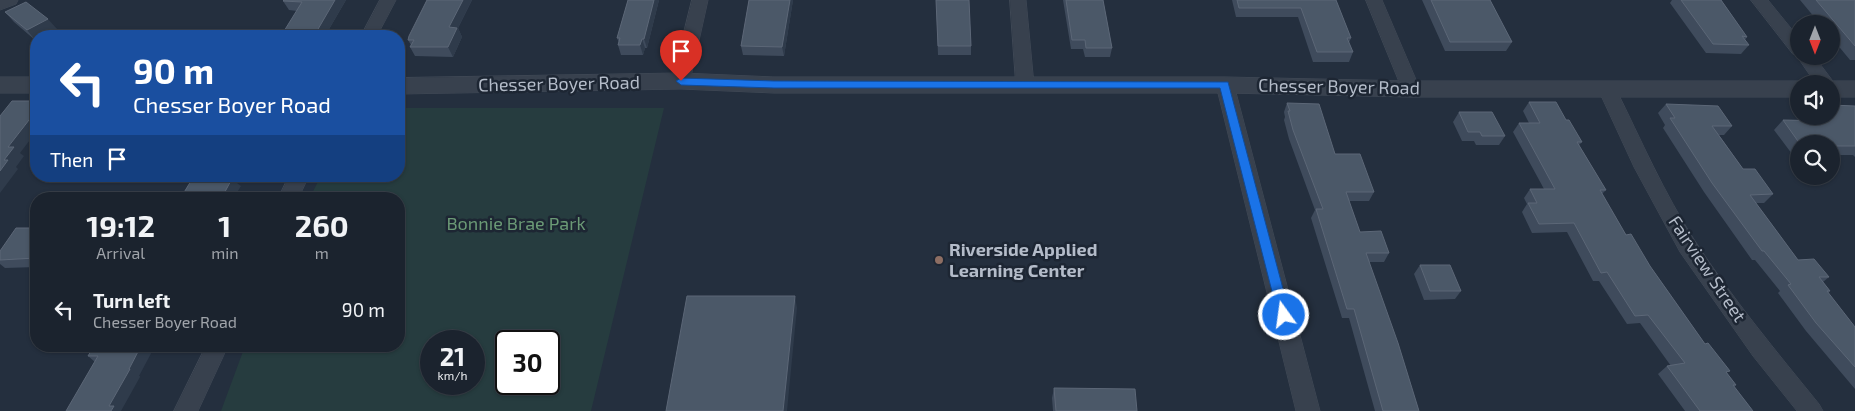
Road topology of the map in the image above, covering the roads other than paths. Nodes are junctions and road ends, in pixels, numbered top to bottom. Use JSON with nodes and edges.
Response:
{"nodes":[{"id":1,"x":10,"y":0,"type":"edge"},
{"id":2,"x":388,"y":0,"type":"edge"},
{"id":3,"x":700,"y":0,"type":"edge"},
{"id":4,"x":1018,"y":0,"type":"edge"},
{"id":5,"x":1374,"y":0,"type":"edge"},
{"id":6,"x":1759,"y":0,"type":"edge"},
{"id":7,"x":0,"y":5,"type":"edge"},
{"id":8,"x":372,"y":30,"type":"edge"},
{"id":9,"x":1790,"y":39,"type":"edge"},
{"id":10,"x":1811,"y":65,"type":"edge"},
{"id":11,"x":1819,"y":75,"type":"edge"},
{"id":12,"x":681,"y":81,"type":"junction"},
{"id":13,"x":0,"y":85,"type":"edge"},
{"id":14,"x":30,"y":85,"type":"edge"},
{"id":15,"x":1026,"y":85,"type":"junction"},
{"id":16,"x":1224,"y":85,"type":"junction"},
{"id":17,"x":405,"y":86,"type":"edge"},
{"id":18,"x":1411,"y":89,"type":"junction"},
{"id":19,"x":1607,"y":89,"type":"junction"},
{"id":20,"x":1790,"y":89,"type":"edge"},
{"id":21,"x":1840,"y":89,"type":"edge"},
{"id":22,"x":1855,"y":90,"type":"edge"},
{"id":23,"x":214,"y":352,"type":"edge"},
{"id":24,"x":186,"y":411,"type":"edge"},
{"id":25,"x":1308,"y":411,"type":"edge"},
{"id":26,"x":1811,"y":411,"type":"edge"}],
"edges":[{"from":1,"to":7,"type":"street"},
{"from":2,"to":8,"type":"street"},
{"from":3,"to":12,"type":"street"},
{"from":4,"to":15,"type":"street"},
{"from":5,"to":18,"type":"street"},
{"from":6,"to":9,"type":"street"},
{"from":10,"to":11,"type":"street"},
{"from":12,"to":15,"type":"street","name":"Chesser Boyer Road"},
{"from":12,"to":17,"type":"street","name":"Chesser Boyer Road"},
{"from":13,"to":14,"type":"street"},
{"from":15,"to":16,"type":"street","name":"Chesser Boyer Road"},
{"from":16,"to":18,"type":"street","name":"Chesser Boyer Road"},
{"from":16,"to":25,"type":"street"},
{"from":18,"to":19,"type":"street","name":"Chesser Boyer Road"},
{"from":19,"to":20,"type":"street","name":"Chesser Boyer Road"},
{"from":19,"to":26,"type":"street","name":"Fairview Street"},
{"from":21,"to":22,"type":"street"},
{"from":23,"to":24,"type":"street"}]}
